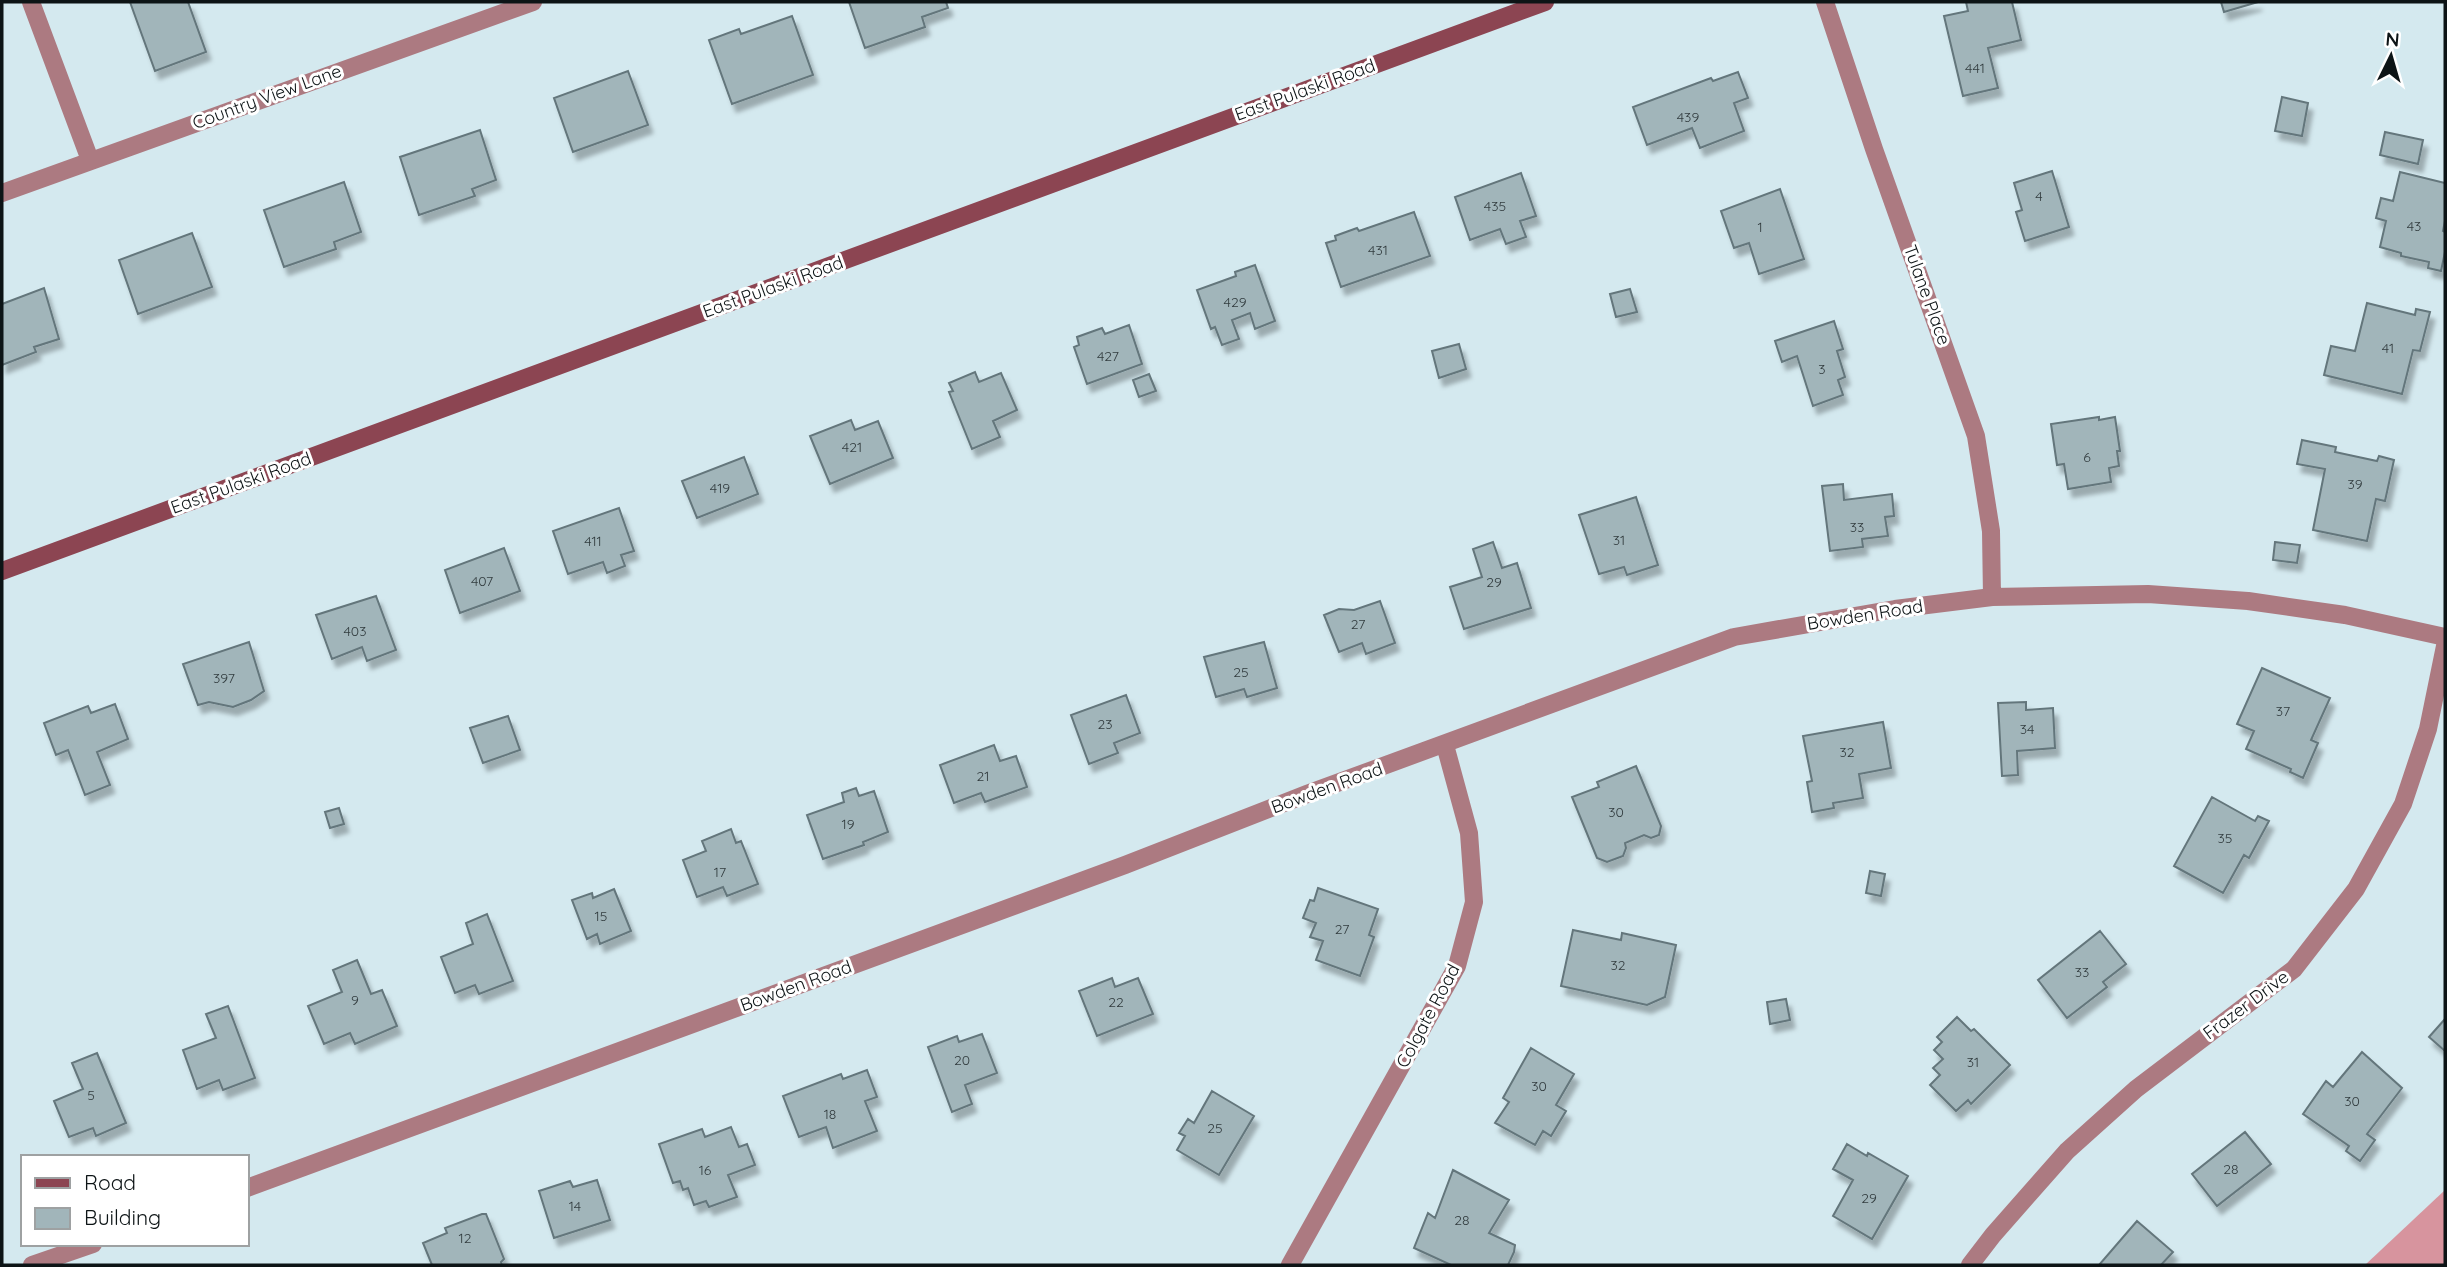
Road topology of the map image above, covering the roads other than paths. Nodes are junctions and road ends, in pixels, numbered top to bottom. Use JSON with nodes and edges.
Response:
{"nodes":[{"id":1,"x":31,"y":2,"type":"edge"},
{"id":2,"x":533,"y":2,"type":"edge"},
{"id":3,"x":1545,"y":2,"type":"edge"},
{"id":4,"x":1825,"y":2,"type":"edge"},
{"id":5,"x":90,"y":160,"type":"junction"},
{"id":6,"x":2,"y":193,"type":"edge"},
{"id":7,"x":2,"y":571,"type":"edge"},
{"id":8,"x":1992,"y":597,"type":"junction"},
{"id":9,"x":2445,"y":637,"type":"edge"},
{"id":10,"x":2445,"y":646,"type":"edge"},
{"id":11,"x":1445,"y":745,"type":"junction"},
{"id":12,"x":248,"y":1188,"type":"edge"},
{"id":13,"x":87,"y":1246,"type":"edge"},
{"id":14,"x":32,"y":1265,"type":"edge"},
{"id":15,"x":1290,"y":1265,"type":"edge"},
{"id":16,"x":1970,"y":1265,"type":"edge"}],
"edges":[{"from":1,"to":5,"type":"street"},
{"from":2,"to":5,"type":"street","name":"Country View Lane"},
{"from":3,"to":7,"type":"main road","name":"East Pulaski Road"},
{"from":4,"to":8,"type":"street","name":"Tulane Place"},
{"from":5,"to":6,"type":"street","name":"Country View Lane"},
{"from":8,"to":9,"type":"street","name":"Bowden Road"},
{"from":8,"to":11,"type":"street","name":"Bowden Road"},
{"from":10,"to":16,"type":"street","name":"Frazer Drive"},
{"from":11,"to":12,"type":"street","name":"Bowden Road"},
{"from":11,"to":15,"type":"street","name":"Colgate Road"},
{"from":13,"to":14,"type":"street"}]}
